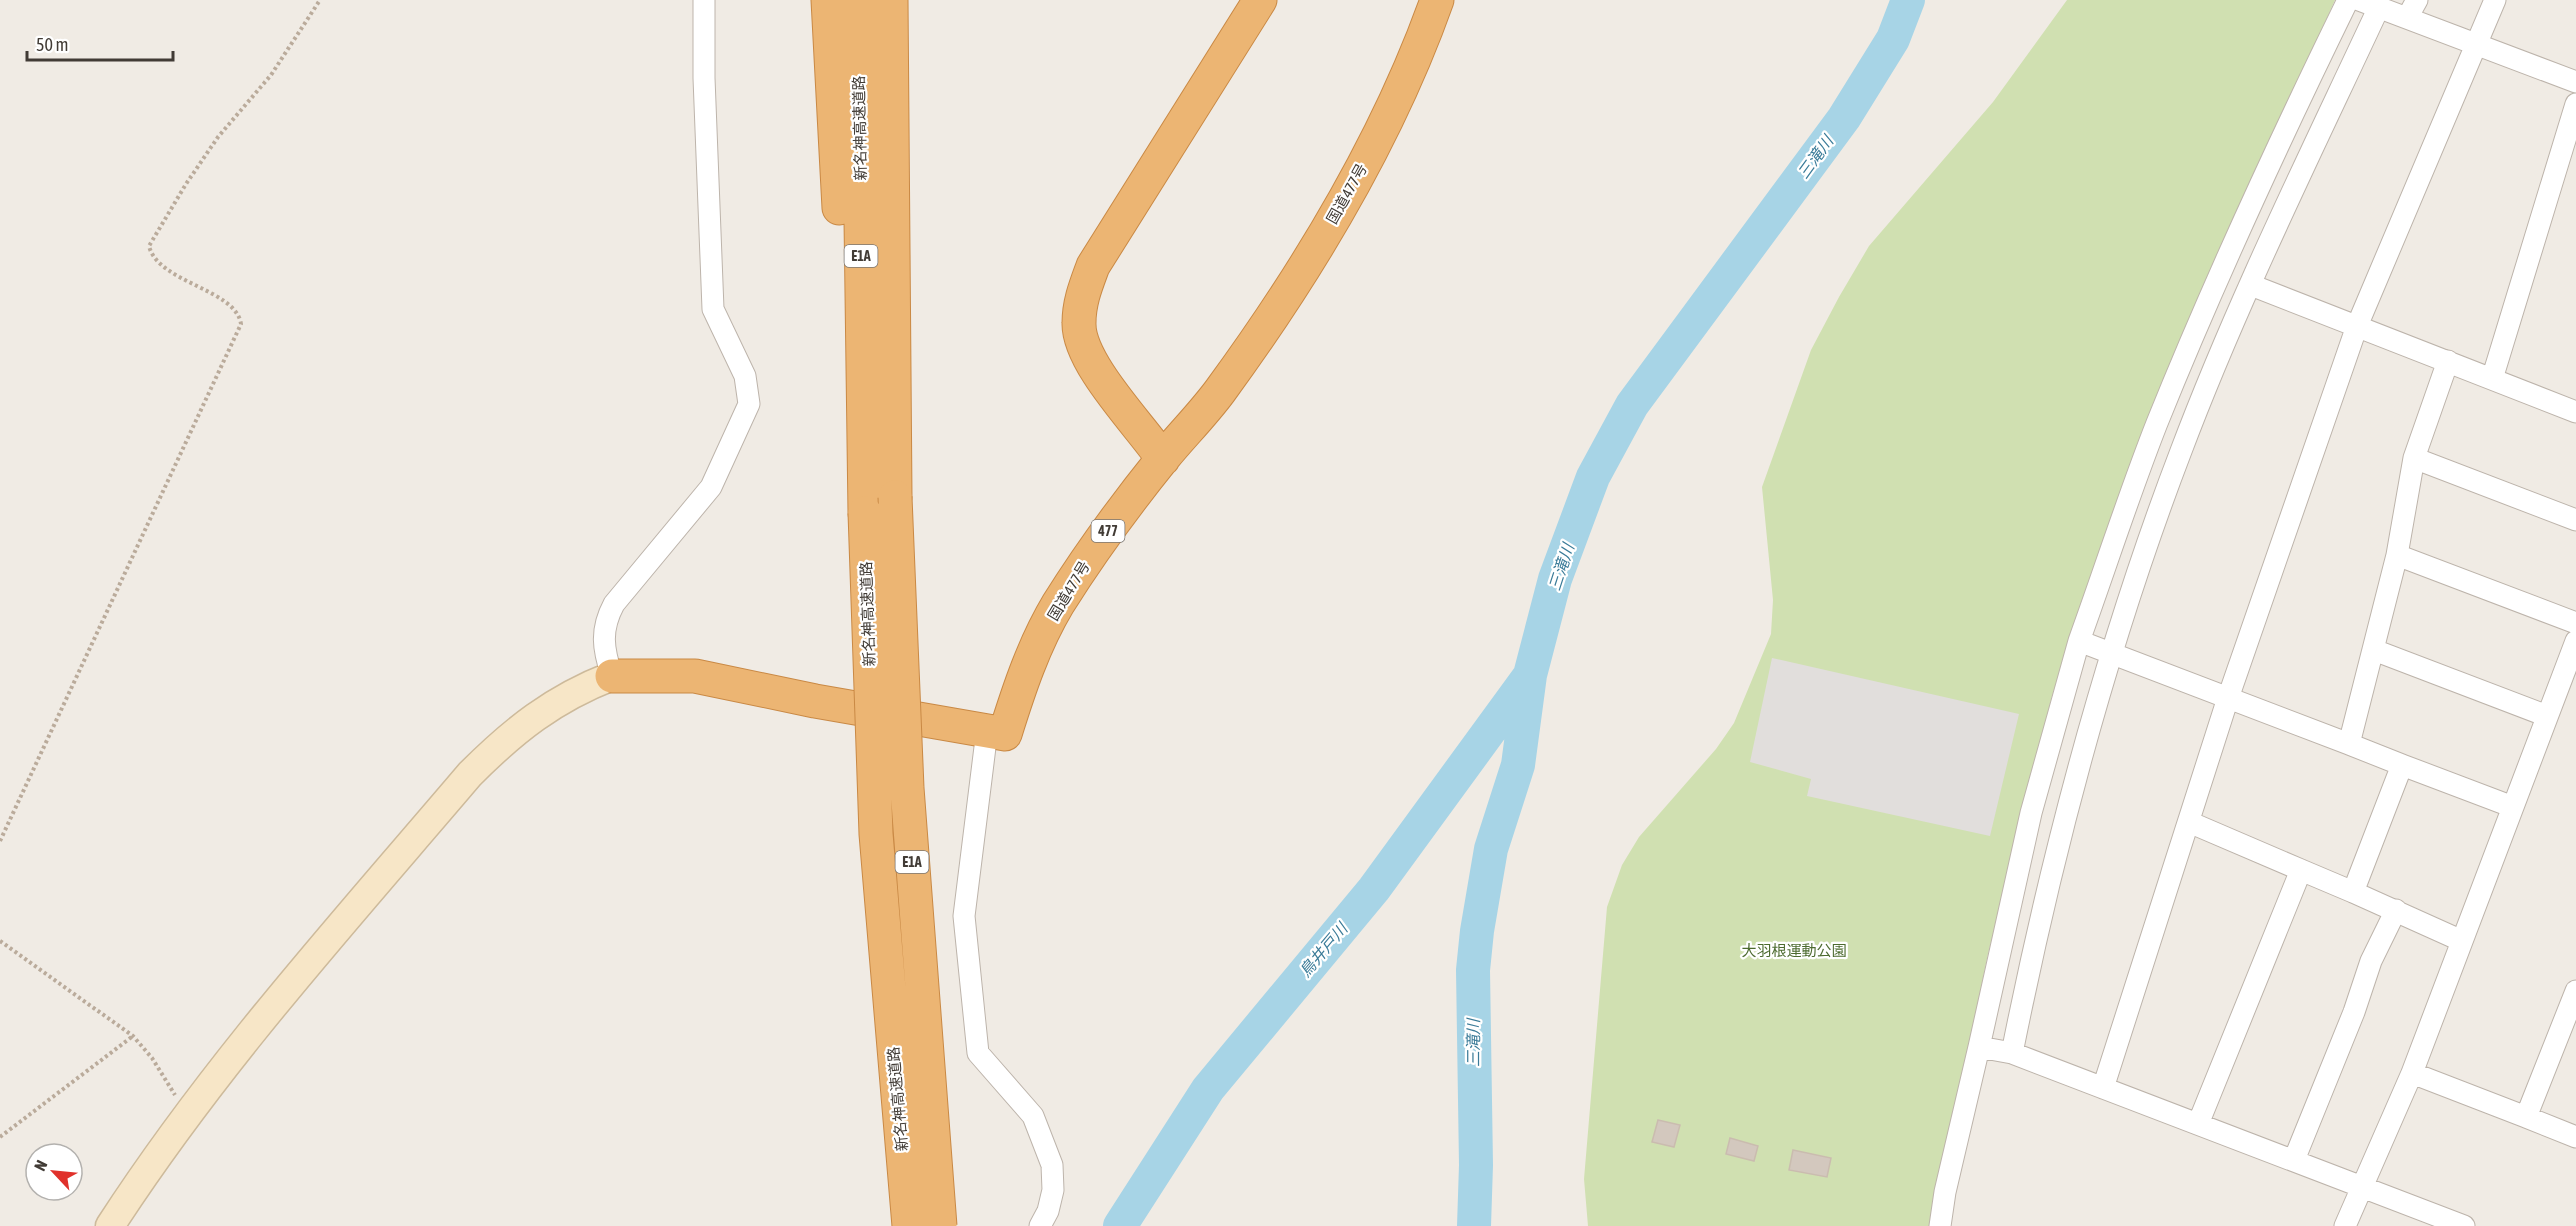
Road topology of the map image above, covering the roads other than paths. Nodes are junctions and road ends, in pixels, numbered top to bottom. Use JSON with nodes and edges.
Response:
{"nodes":[{"id":1,"x":704,"y":0,"type":"edge"},
{"id":2,"x":828,"y":0,"type":"edge"},
{"id":3,"x":858,"y":0,"type":"edge"},
{"id":4,"x":891,"y":0,"type":"edge"},
{"id":5,"x":896,"y":0,"type":"edge"},
{"id":6,"x":1260,"y":0,"type":"edge"},
{"id":7,"x":1437,"y":0,"type":"edge"},
{"id":8,"x":2348,"y":0,"type":"edge"},
{"id":9,"x":2359,"y":0,"type":"edge"},
{"id":10,"x":2417,"y":0,"type":"edge"},
{"id":11,"x":2495,"y":0,"type":"edge"},
{"id":12,"x":2379,"y":7,"type":"junction"},
{"id":13,"x":2407,"y":18,"type":"junction"},
{"id":14,"x":2477,"y":45,"type":"junction"},
{"id":15,"x":891,"y":51,"type":"junction"},
{"id":16,"x":2576,"y":82,"type":"edge"},
{"id":17,"x":2576,"y":104,"type":"edge"},
{"id":18,"x":2251,"y":285,"type":"junction"},
{"id":19,"x":2357,"y":326,"type":"junction"},
{"id":20,"x":2448,"y":361,"type":"junction"},
{"id":21,"x":2493,"y":379,"type":"junction"},
{"id":22,"x":2576,"y":412,"type":"edge"},
{"id":23,"x":2414,"y":458,"type":"junction"},
{"id":24,"x":1163,"y":459,"type":"junction"},
{"id":25,"x":864,"y":467,"type":"junction"},
{"id":26,"x":2576,"y":520,"type":"edge"},
{"id":27,"x":2397,"y":555,"type":"junction"},
{"id":28,"x":2576,"y":623,"type":"edge"},
{"id":29,"x":2079,"y":641,"type":"junction"},
{"id":30,"x":2576,"y":641,"type":"edge"},
{"id":31,"x":2374,"y":650,"type":"junction"},
{"id":32,"x":2110,"y":654,"type":"junction"},
{"id":33,"x":612,"y":676,"type":"junction"},
{"id":34,"x":2228,"y":698,"type":"junction"},
{"id":35,"x":2547,"y":716,"type":"junction"},
{"id":36,"x":987,"y":731,"type":"junction"},
{"id":37,"x":2349,"y":744,"type":"junction"},
{"id":38,"x":2402,"y":765,"type":"junction"},
{"id":39,"x":2513,"y":807,"type":"junction"},
{"id":40,"x":2189,"y":822,"type":"junction"},
{"id":41,"x":2301,"y":870,"type":"junction"},
{"id":42,"x":2353,"y":892,"type":"junction"},
{"id":43,"x":2396,"y":910,"type":"junction"},
{"id":44,"x":2462,"y":941,"type":"junction"},
{"id":45,"x":2576,"y":991,"type":"edge"},
{"id":46,"x":1979,"y":1047,"type":"junction"},
{"id":47,"x":2012,"y":1053,"type":"junction"},
{"id":48,"x":2412,"y":1073,"type":"junction"},
{"id":49,"x":2103,"y":1088,"type":"junction"},
{"id":50,"x":2526,"y":1117,"type":"junction"},
{"id":51,"x":2198,"y":1124,"type":"junction"},
{"id":52,"x":2576,"y":1137,"type":"edge"},
{"id":53,"x":2294,"y":1160,"type":"junction"},
{"id":54,"x":2362,"y":1186,"type":"junction"},
{"id":55,"x":110,"y":1226,"type":"edge"},
{"id":56,"x":909,"y":1226,"type":"edge"},
{"id":57,"x":940,"y":1226,"type":"edge"},
{"id":58,"x":1040,"y":1226,"type":"edge"},
{"id":59,"x":1940,"y":1226,"type":"edge"},
{"id":60,"x":2345,"y":1226,"type":"edge"},
{"id":61,"x":2464,"y":1226,"type":"edge"}],
"edges":[{"from":1,"to":33,"type":"street"},
{"from":2,"to":25,"type":"highway"},
{"from":3,"to":25,"type":"highway","name":"新名神高速道路","number":"E1A"},
{"from":4,"to":15,"type":"highway","name":"新名神高速道路","number":"E1A"},
{"from":5,"to":15,"type":"highway"},
{"from":6,"to":24,"type":"highway"},
{"from":7,"to":24,"type":"highway","name":"国道477号","number":"477"},
{"from":8,"to":29,"type":"street"},
{"from":9,"to":12,"type":"street"},
{"from":10,"to":13,"type":"street"},
{"from":11,"to":14,"type":"street"},
{"from":12,"to":13,"type":"street"},
{"from":12,"to":18,"type":"street"},
{"from":13,"to":14,"type":"street"},
{"from":14,"to":16,"type":"street"},
{"from":14,"to":19,"type":"street"},
{"from":15,"to":57,"type":"highway","name":"新名神高速道路","number":"E1A","bridge":true},
{"from":17,"to":21,"type":"street"},
{"from":18,"to":19,"type":"street"},
{"from":18,"to":32,"type":"street"},
{"from":19,"to":20,"type":"street"},
{"from":19,"to":34,"type":"street"},
{"from":20,"to":21,"type":"street"},
{"from":20,"to":23,"type":"street"},
{"from":21,"to":22,"type":"street"},
{"from":23,"to":26,"type":"street"},
{"from":23,"to":27,"type":"street"},
{"from":24,"to":36,"type":"highway","name":"国道477号","number":"477"},
{"from":25,"to":56,"type":"highway","name":"新名神高速道路","number":"E1A","bridge":true},
{"from":27,"to":28,"type":"street"},
{"from":27,"to":31,"type":"street"},
{"from":29,"to":32,"type":"street"},
{"from":29,"to":46,"type":"street"},
{"from":30,"to":35,"type":"street"},
{"from":31,"to":35,"type":"street"},
{"from":31,"to":37,"type":"street"},
{"from":32,"to":34,"type":"street"},
{"from":32,"to":47,"type":"street"},
{"from":33,"to":36,"type":"highway"},
{"from":33,"to":55,"type":"street"},
{"from":34,"to":37,"type":"street"},
{"from":34,"to":40,"type":"street"},
{"from":35,"to":39,"type":"street"},
{"from":36,"to":58,"type":"street"},
{"from":37,"to":38,"type":"street"},
{"from":38,"to":39,"type":"street"},
{"from":38,"to":42,"type":"street"},
{"from":39,"to":44,"type":"street"},
{"from":40,"to":41,"type":"street"},
{"from":40,"to":49,"type":"street"},
{"from":41,"to":42,"type":"street"},
{"from":41,"to":51,"type":"street"},
{"from":42,"to":43,"type":"street"},
{"from":43,"to":44,"type":"street"},
{"from":43,"to":53,"type":"street"},
{"from":44,"to":48,"type":"street"},
{"from":45,"to":50,"type":"street"},
{"from":46,"to":47,"type":"street"},
{"from":46,"to":59,"type":"street"},
{"from":47,"to":49,"type":"street"},
{"from":48,"to":50,"type":"street"},
{"from":48,"to":54,"type":"street"},
{"from":49,"to":51,"type":"street"},
{"from":50,"to":52,"type":"street"},
{"from":51,"to":53,"type":"street"},
{"from":53,"to":54,"type":"street"},
{"from":54,"to":60,"type":"street"},
{"from":54,"to":61,"type":"street"}]}
